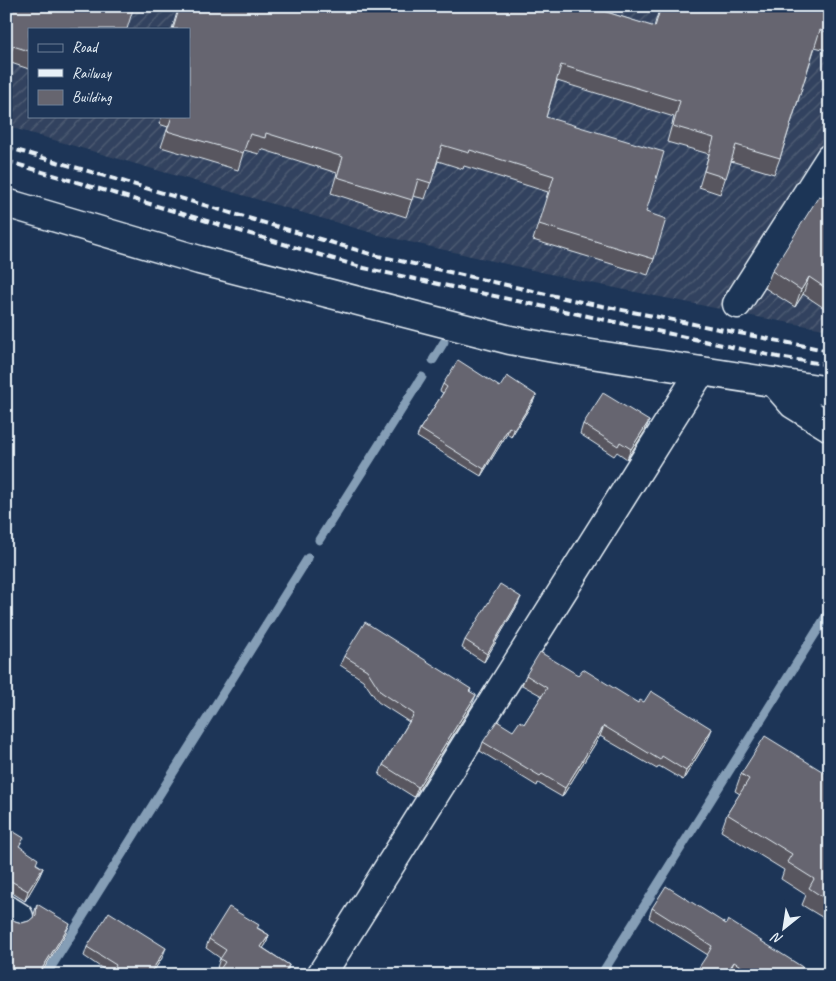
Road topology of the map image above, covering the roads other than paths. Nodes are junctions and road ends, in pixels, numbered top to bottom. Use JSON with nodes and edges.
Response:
{"nodes":[{"id":1,"x":830,"y":158,"type":"edge"},
{"id":2,"x":6,"y":203,"type":"edge"},
{"id":3,"x":737,"y":304,"type":"dead end"},
{"id":4,"x":701,"y":371,"type":"junction"},
{"id":5,"x":774,"y":382,"type":"junction"},
{"id":6,"x":830,"y":391,"type":"edge"},
{"id":7,"x":830,"y":427,"type":"edge"},
{"id":8,"x":322,"y":975,"type":"edge"}],
"edges":[{"from":1,"to":3,"type":"street"},
{"from":2,"to":4,"type":"street"},
{"from":4,"to":5,"type":"street"},
{"from":4,"to":8,"type":"street"},
{"from":5,"to":6,"type":"street"},
{"from":5,"to":7,"type":"street"}]}
